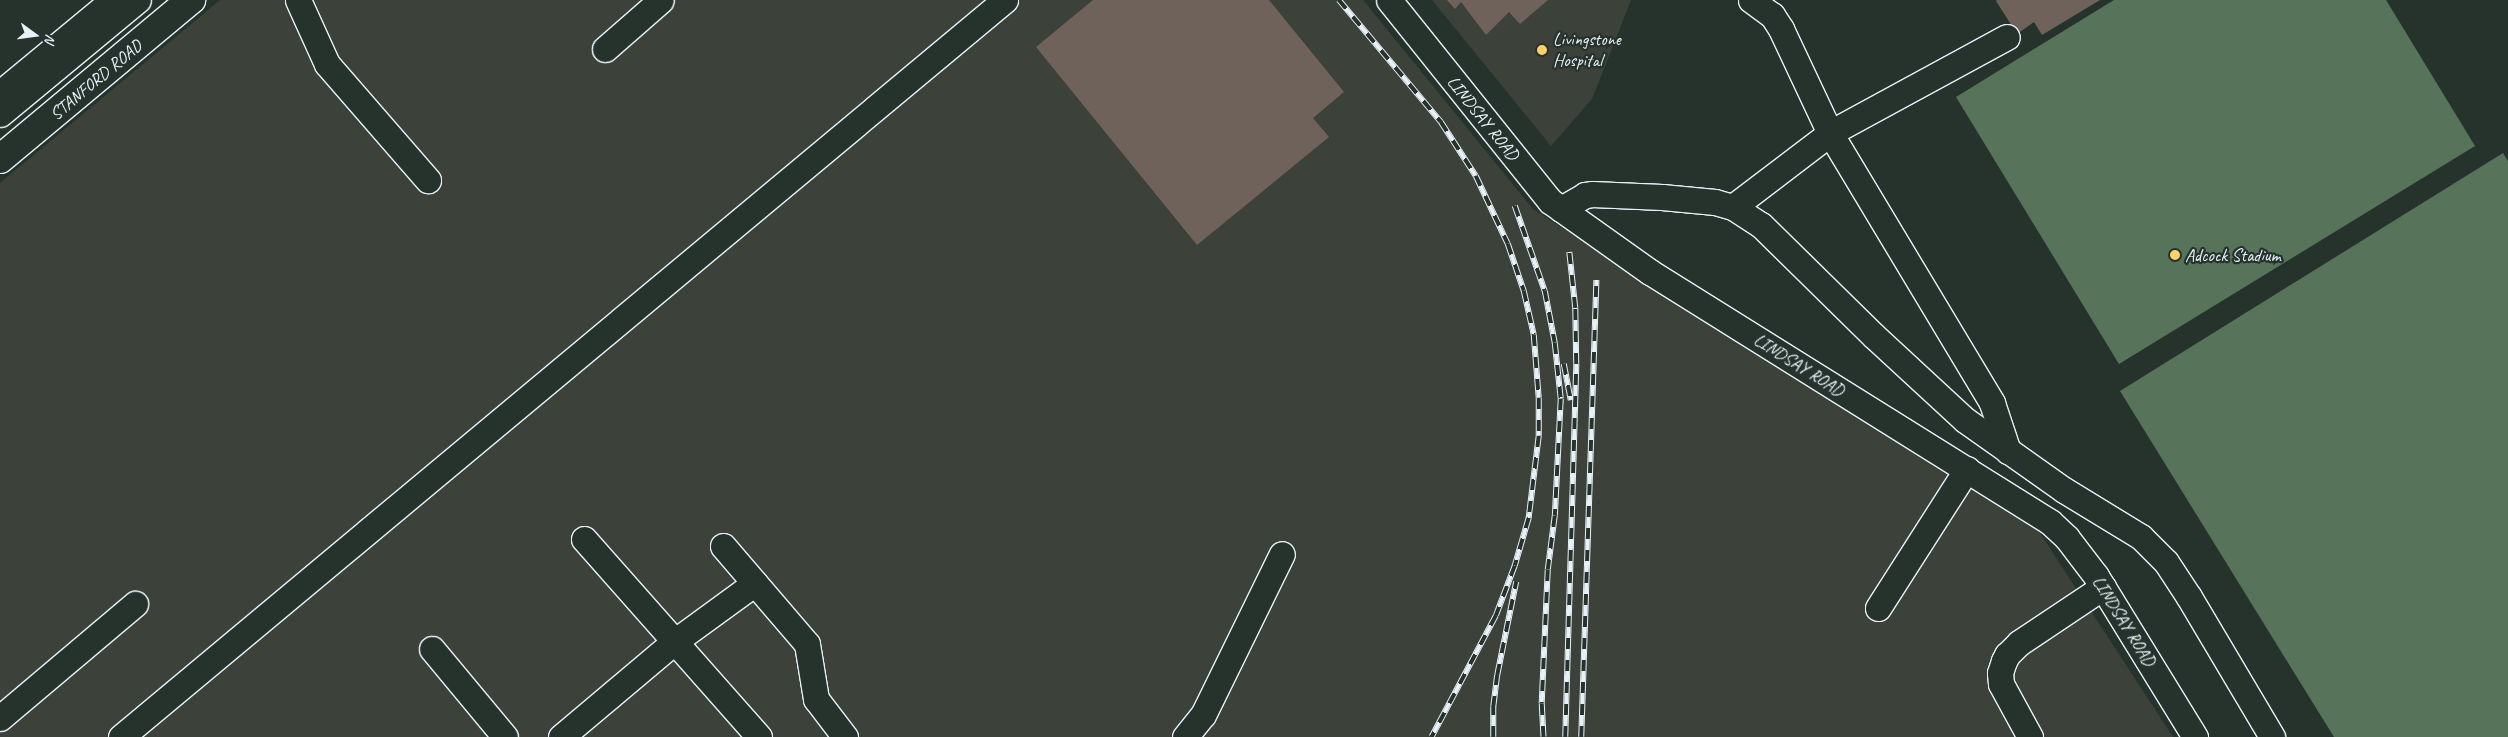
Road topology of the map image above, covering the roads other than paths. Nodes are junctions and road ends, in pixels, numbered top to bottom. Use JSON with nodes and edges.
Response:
{"nodes":[{"id":1,"x":116,"y":0,"type":"edge"},
{"id":2,"x":138,"y":0,"type":"edge"},
{"id":3,"x":170,"y":0,"type":"edge"},
{"id":4,"x":191,"y":0,"type":"edge"},
{"id":5,"x":298,"y":0,"type":"edge"},
{"id":6,"x":661,"y":0,"type":"edge"},
{"id":7,"x":1005,"y":0,"type":"edge"},
{"id":8,"x":1389,"y":0,"type":"edge"},
{"id":9,"x":1751,"y":0,"type":"edge"},
{"id":10,"x":2007,"y":37,"type":"dead end"},
{"id":11,"x":605,"y":49,"type":"dead end"},
{"id":12,"x":0,"y":96,"type":"edge"},
{"id":13,"x":0,"y":114,"type":"edge"},
{"id":14,"x":1830,"y":133,"type":"junction"},
{"id":15,"x":0,"y":141,"type":"edge"},
{"id":16,"x":0,"y":159,"type":"edge"},
{"id":17,"x":428,"y":180,"type":"dead end"},
{"id":18,"x":1733,"y":207,"type":"junction"},
{"id":19,"x":1561,"y":209,"type":"junction"},
{"id":20,"x":2008,"y":451,"type":"junction"},
{"id":21,"x":1967,"y":469,"type":"junction"},
{"id":22,"x":584,"y":539,"type":"dead end"},
{"id":23,"x":723,"y":546,"type":"dead end"},
{"id":24,"x":1282,"y":554,"type":"dead end"},
{"id":25,"x":755,"y":584,"type":"junction"},
{"id":26,"x":2103,"y":587,"type":"junction"},
{"id":27,"x":135,"y":604,"type":"dead end"},
{"id":28,"x":1878,"y":608,"type":"dead end"},
{"id":29,"x":674,"y":642,"type":"junction"},
{"id":30,"x":432,"y":649,"type":"dead end"},
{"id":31,"x":0,"y":718,"type":"edge"},
{"id":32,"x":121,"y":737,"type":"edge"},
{"id":33,"x":505,"y":737,"type":"edge"},
{"id":34,"x":561,"y":737,"type":"edge"},
{"id":35,"x":759,"y":737,"type":"edge"},
{"id":36,"x":845,"y":737,"type":"edge"},
{"id":37,"x":1185,"y":737,"type":"edge"},
{"id":38,"x":2030,"y":737,"type":"edge"},
{"id":39,"x":2195,"y":737,"type":"edge"},
{"id":40,"x":2272,"y":737,"type":"edge"}],
"edges":[{"from":1,"to":12,"type":"main road"},
{"from":2,"to":13,"type":"street"},
{"from":3,"to":15,"type":"street"},
{"from":4,"to":16,"type":"main road","name":"STANFORD ROAD"},
{"from":5,"to":17,"type":"street"},
{"from":6,"to":11,"type":"street"},
{"from":7,"to":32,"type":"street"},
{"from":8,"to":19,"type":"street","name":"LINDSAY ROAD"},
{"from":9,"to":14,"type":"street"},
{"from":10,"to":14,"type":"street"},
{"from":14,"to":18,"type":"street"},
{"from":14,"to":20,"type":"street"},
{"from":18,"to":19,"type":"street"},
{"from":18,"to":20,"type":"street"},
{"from":19,"to":21,"type":"street","name":"LINDSAY ROAD"},
{"from":20,"to":40,"type":"street"},
{"from":21,"to":26,"type":"street","name":"LINDSAY ROAD"},
{"from":21,"to":28,"type":"street"},
{"from":22,"to":29,"type":"street"},
{"from":23,"to":25,"type":"street"},
{"from":24,"to":37,"type":"street"},
{"from":25,"to":29,"type":"street"},
{"from":25,"to":36,"type":"street"},
{"from":26,"to":38,"type":"street"},
{"from":26,"to":39,"type":"street","name":"LINDSAY ROAD"},
{"from":27,"to":31,"type":"street"},
{"from":29,"to":34,"type":"street"},
{"from":29,"to":35,"type":"street"},
{"from":30,"to":33,"type":"street"}]}
